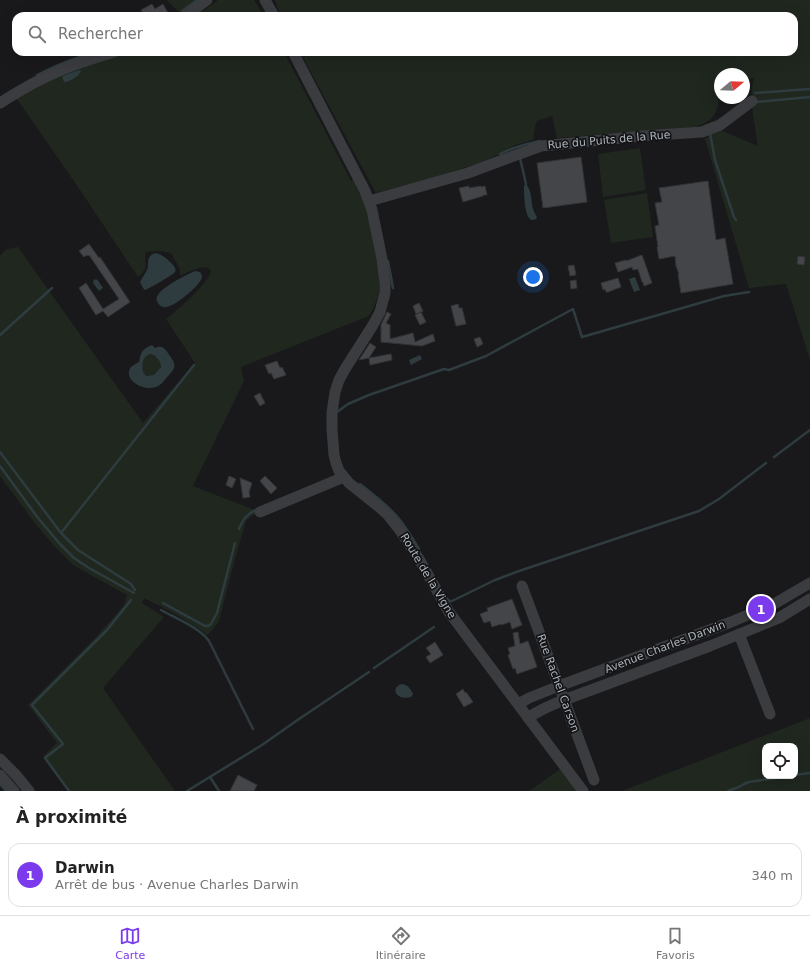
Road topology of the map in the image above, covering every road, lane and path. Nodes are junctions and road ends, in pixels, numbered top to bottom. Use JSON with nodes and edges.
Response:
{"nodes":[{"id":1,"x":207,"y":0,"type":"edge"},
{"id":2,"x":265,"y":0,"type":"edge"},
{"id":3,"x":191,"y":12,"type":"edge"},
{"id":4,"x":272,"y":12,"type":"edge"},
{"id":5,"x":101,"y":56,"type":"edge"},
{"id":6,"x":295,"y":56,"type":"edge"},
{"id":7,"x":752,"y":101,"type":"dead end"},
{"id":8,"x":0,"y":103,"type":"edge"},
{"id":9,"x":369,"y":201,"type":"junction"},
{"id":10,"x":344,"y":477,"type":"junction"},
{"id":11,"x":260,"y":512,"type":"dead end"},
{"id":12,"x":810,"y":583,"type":"edge"},
{"id":13,"x":522,"y":586,"type":"dead end"},
{"id":14,"x":810,"y":599,"type":"edge"},
{"id":15,"x":739,"y":634,"type":"junction"},
{"id":16,"x":559,"y":686,"type":"junction"},
{"id":17,"x":564,"y":700,"type":"junction"},
{"id":18,"x":518,"y":704,"type":"junction"},
{"id":19,"x":770,"y":714,"type":"dead end"},
{"id":20,"x":528,"y":718,"type":"junction"},
{"id":21,"x":0,"y":759,"type":"edge"},
{"id":22,"x":0,"y":776,"type":"edge"},
{"id":23,"x":594,"y":780,"type":"dead end"},
{"id":24,"x":14,"y":791,"type":"edge"},
{"id":25,"x":29,"y":791,"type":"edge"},
{"id":26,"x":582,"y":791,"type":"edge"}],
"edges":[{"from":1,"to":3,"type":"street"},
{"from":2,"to":4,"type":"street"},
{"from":5,"to":8,"type":"street"},
{"from":6,"to":9,"type":"street","name":"Route de la Vigne"},
{"from":7,"to":9,"type":"street","name":"Rue du Puits de la Rue"},
{"from":9,"to":10,"type":"street","name":"Route de la Vigne"},
{"from":10,"to":11,"type":"street"},
{"from":10,"to":18,"type":"street","name":"Route de la Vigne"},
{"from":12,"to":16,"type":"street","name":"Avenue Charles Darwin"},
{"from":13,"to":16,"type":"street","name":"Rue Rachel Carson"},
{"from":14,"to":15,"type":"street","name":"Avenue Charles Darwin"},
{"from":15,"to":17,"type":"street","name":"Avenue Charles Darwin"},
{"from":15,"to":19,"type":"street"},
{"from":16,"to":17,"type":"street","name":"Rue Rachel Carson"},
{"from":16,"to":18,"type":"street","name":"Avenue Charles Darwin"},
{"from":17,"to":20,"type":"street","name":"Avenue Charles Darwin"},
{"from":17,"to":23,"type":"street","name":"Rue Rachel Carson"},
{"from":18,"to":20,"type":"street","name":"Route de la Vigne"},
{"from":20,"to":26,"type":"street","name":"Route de la Vigne"},
{"from":21,"to":25,"type":"street"},
{"from":22,"to":24,"type":"street"}]}
